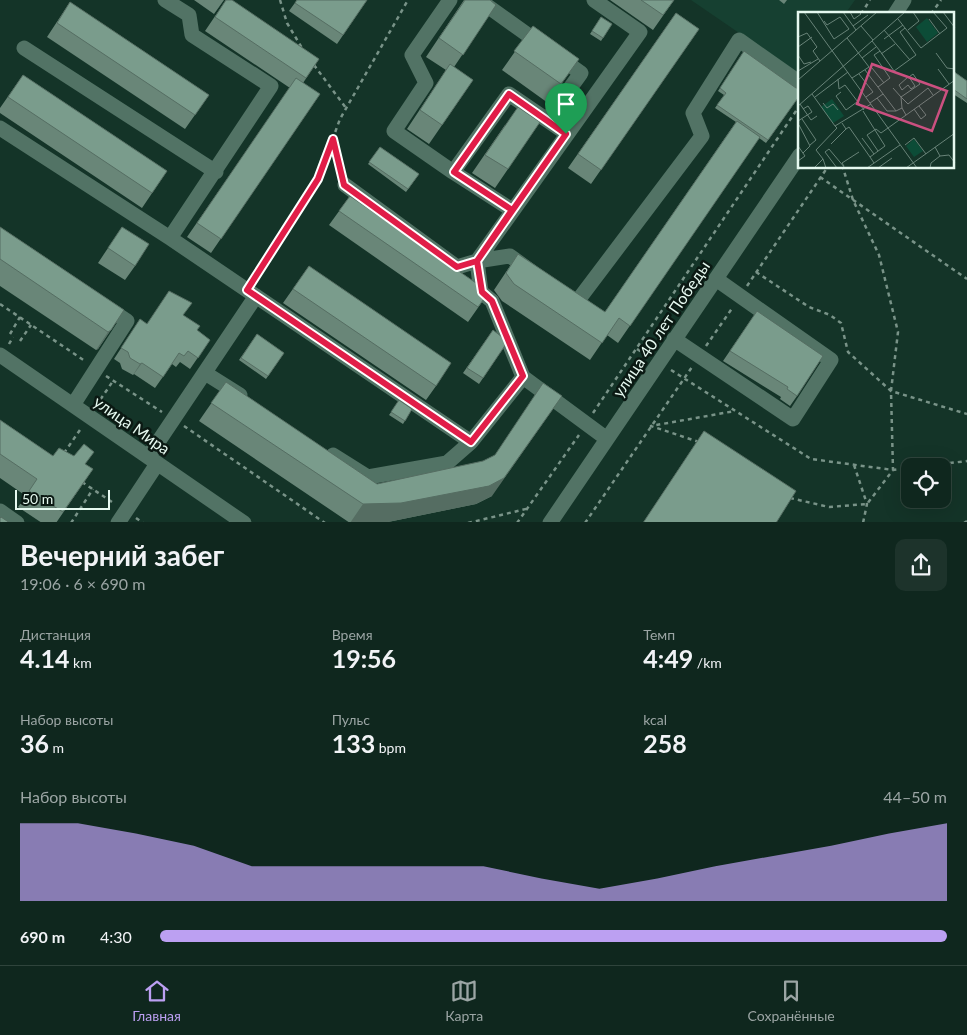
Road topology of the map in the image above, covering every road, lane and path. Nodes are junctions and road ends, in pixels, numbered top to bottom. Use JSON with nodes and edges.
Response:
{"nodes":[{"id":1,"x":165,"y":0,"type":"edge"},
{"id":2,"x":280,"y":0,"type":"edge"},
{"id":3,"x":408,"y":0,"type":"edge"},
{"id":4,"x":450,"y":0,"type":"edge"},
{"id":5,"x":479,"y":0,"type":"edge"},
{"id":6,"x":594,"y":0,"type":"edge"},
{"id":7,"x":870,"y":0,"type":"edge"},
{"id":8,"x":904,"y":0,"type":"edge"},
{"id":9,"x":940,"y":0,"type":"edge"},
{"id":10,"x":862,"y":12,"type":"edge"},
{"id":11,"x":896,"y":12,"type":"edge"},
{"id":12,"x":932,"y":12,"type":"edge"},
{"id":13,"x":24,"y":48,"type":"dead end"},
{"id":14,"x":303,"y":50,"type":"edge"},
{"id":15,"x":314,"y":64,"type":"edge"},
{"id":16,"x":798,"y":83,"type":"edge"},
{"id":17,"x":346,"y":108,"type":"junction"},
{"id":18,"x":798,"y":108,"type":"edge"},
{"id":19,"x":547,"y":120,"type":"junction"},
{"id":20,"x":0,"y":128,"type":"edge"},
{"id":21,"x":566,"y":134,"type":"junction"},
{"id":22,"x":333,"y":139,"type":"junction"},
{"id":23,"x":798,"y":157,"type":"edge"},
{"id":24,"x":216,"y":172,"type":"junction"},
{"id":25,"x":454,"y":172,"type":"junction"},
{"id":26,"x":820,"y":177,"type":"dead end"},
{"id":27,"x":344,"y":185,"type":"joint"},
{"id":28,"x":512,"y":210,"type":"junction"},
{"id":29,"x":170,"y":238,"type":"junction"},
{"id":30,"x":477,"y":261,"type":"junction"},
{"id":31,"x":756,"y":272,"type":"dead end"},
{"id":32,"x":716,"y":279,"type":"junction"},
{"id":33,"x":967,"y":279,"type":"edge"},
{"id":34,"x":251,"y":293,"type":"junction"},
{"id":35,"x":87,"y":294,"type":"edge"},
{"id":36,"x":20,"y":317,"type":"dead end"},
{"id":37,"x":31,"y":324,"type":"dead end"},
{"id":38,"x":10,"y":334,"type":"dead end"},
{"id":39,"x":674,"y":339,"type":"junction"},
{"id":40,"x":20,"y":341,"type":"dead end"},
{"id":41,"x":0,"y":355,"type":"edge"},
{"id":42,"x":205,"y":373,"type":"junction"},
{"id":43,"x":523,"y":376,"type":"junction"},
{"id":44,"x":684,"y":378,"type":"dead end"},
{"id":45,"x":73,"y":404,"type":"junction"},
{"id":46,"x":254,"y":404,"type":"edge"},
{"id":47,"x":967,"y":414,"type":"edge"},
{"id":48,"x":587,"y":422,"type":"junction"},
{"id":49,"x":607,"y":439,"type":"junction"},
{"id":50,"x":471,"y":442,"type":"junction"},
{"id":51,"x":319,"y":446,"type":"edge"},
{"id":52,"x":153,"y":460,"type":"junction"},
{"id":53,"x":967,"y":461,"type":"edge"},
{"id":54,"x":951,"y":463,"type":"edge"},
{"id":55,"x":854,"y":465,"type":"junction"},
{"id":56,"x":901,"y":469,"type":"edge"},
{"id":57,"x":78,"y":480,"type":"edge"},
{"id":58,"x":93,"y":489,"type":"junction"},
{"id":59,"x":530,"y":508,"type":"junction"},
{"id":60,"x":0,"y":511,"type":"edge"},
{"id":61,"x":122,"y":517,"type":"edge"},
{"id":62,"x":17,"y":522,"type":"edge"},
{"id":63,"x":71,"y":522,"type":"edge"},
{"id":64,"x":143,"y":522,"type":"edge"},
{"id":65,"x":244,"y":522,"type":"edge"},
{"id":66,"x":468,"y":522,"type":"edge"},
{"id":67,"x":517,"y":522,"type":"edge"},
{"id":68,"x":550,"y":522,"type":"edge"},
{"id":69,"x":863,"y":522,"type":"edge"}],
"edges":[{"from":1,"to":24,"type":"street"},
{"from":2,"to":14,"type":"path"},
{"from":3,"to":17,"type":"path"},
{"from":4,"to":25,"type":"street"},
{"from":5,"to":19,"type":"street"},
{"from":6,"to":21,"type":"street"},
{"from":7,"to":10,"type":"path"},
{"from":8,"to":11,"type":"street"},
{"from":9,"to":12,"type":"path"},
{"from":13,"to":24,"type":"street"},
{"from":15,"to":17,"type":"path"},
{"from":16,"to":30,"type":"street"},
{"from":17,"to":22,"type":"path"},
{"from":18,"to":48,"type":"path"},
{"from":19,"to":21,"type":"street"},
{"from":19,"to":25,"type":"street"},
{"from":20,"to":29,"type":"street"},
{"from":21,"to":28,"type":"street"},
{"from":22,"to":27,"type":"path"},
{"from":22,"to":34,"type":"path"},
{"from":23,"to":32,"type":"street","name":"улица 40 лет Победы"},
{"from":24,"to":29,"type":"street"},
{"from":25,"to":28,"type":"street"},
{"from":26,"to":33,"type":"path"},
{"from":27,"to":30,"type":"street"},
{"from":28,"to":30,"type":"street"},
{"from":29,"to":34,"type":"street"},
{"from":30,"to":43,"type":"street"},
{"from":31,"to":47,"type":"path"},
{"from":32,"to":39,"type":"street","name":"улица 40 лет Победы"},
{"from":32,"to":39,"type":"street"},
{"from":34,"to":42,"type":"street"},
{"from":34,"to":50,"type":"street"},
{"from":35,"to":45,"type":"street"},
{"from":36,"to":38,"type":"path"},
{"from":37,"to":40,"type":"path"},
{"from":39,"to":49,"type":"street","name":"улица 40 лет Победы"},
{"from":41,"to":45,"type":"street","name":"улица Мира"},
{"from":42,"to":46,"type":"street"},
{"from":42,"to":52,"type":"street"},
{"from":43,"to":48,"type":"street"},
{"from":43,"to":50,"type":"street"},
{"from":44,"to":55,"type":"path"},
{"from":45,"to":52,"type":"street","name":"улица Мира"},
{"from":48,"to":49,"type":"street"},
{"from":48,"to":59,"type":"path"},
{"from":49,"to":68,"type":"street","name":"улица 40 лет Победы"},
{"from":50,"to":51,"type":"street"},
{"from":52,"to":61,"type":"street"},
{"from":52,"to":65,"type":"street","name":"улица Мира"},
{"from":53,"to":54,"type":"path"},
{"from":55,"to":56,"type":"path"},
{"from":55,"to":69,"type":"path"},
{"from":57,"to":58,"type":"path"},
{"from":58,"to":61,"type":"path"},
{"from":58,"to":63,"type":"path"},
{"from":59,"to":66,"type":"path"},
{"from":59,"to":67,"type":"path"},
{"from":60,"to":62,"type":"street"},
{"from":61,"to":64,"type":"path"}]}
